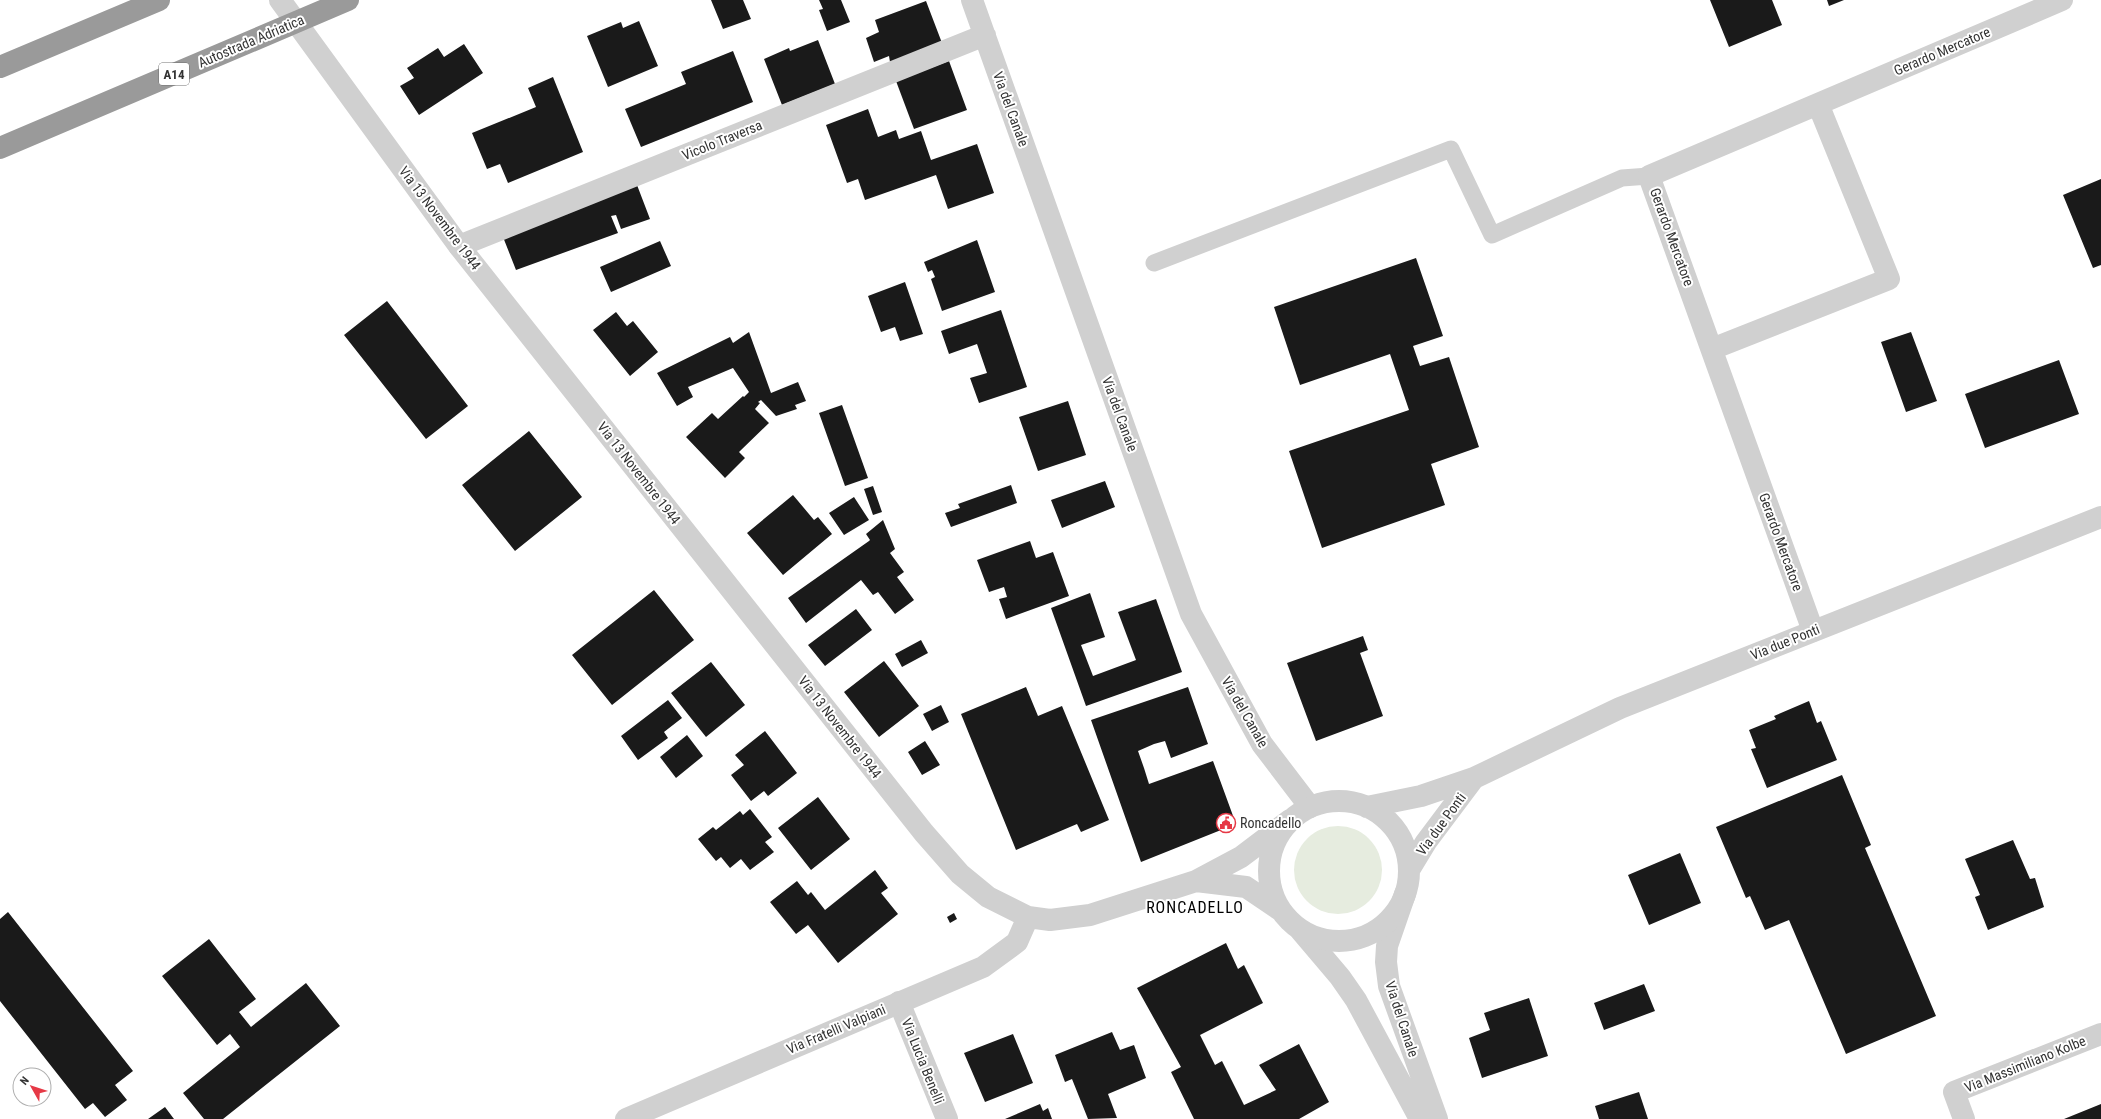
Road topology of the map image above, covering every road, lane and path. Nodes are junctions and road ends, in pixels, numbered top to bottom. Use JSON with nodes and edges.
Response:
{"nodes":[{"id":1,"x":159,"y":0,"type":"edge"},
{"id":2,"x":280,"y":0,"type":"edge"},
{"id":3,"x":348,"y":0,"type":"edge"},
{"id":4,"x":972,"y":0,"type":"edge"},
{"id":5,"x":2062,"y":0,"type":"edge"},
{"id":6,"x":985,"y":35,"type":"junction"},
{"id":7,"x":0,"y":67,"type":"edge"},
{"id":8,"x":1818,"y":104,"type":"junction"},
{"id":9,"x":0,"y":148,"type":"edge"},
{"id":10,"x":1649,"y":176,"type":"junction"},
{"id":11,"x":459,"y":246,"type":"junction"},
{"id":12,"x":1154,"y":263,"type":"dead end"},
{"id":13,"x":1712,"y":348,"type":"junction"},
{"id":14,"x":2101,"y":517,"type":"edge"},
{"id":15,"x":1813,"y":631,"type":"junction"},
{"id":16,"x":1474,"y":778,"type":"junction"},
{"id":17,"x":1310,"y":807,"type":"junction"},
{"id":18,"x":1367,"y":807,"type":"junction"},
{"id":19,"x":1290,"y":820,"type":"junction"},
{"id":20,"x":1409,"y":870,"type":"junction"},
{"id":21,"x":1196,"y":881,"type":"junction"},
{"id":22,"x":1405,"y":894,"type":"junction"},
{"id":23,"x":1280,"y":910,"type":"junction"},
{"id":24,"x":1028,"y":917,"type":"junction"},
{"id":25,"x":1301,"y":931,"type":"junction"},
{"id":26,"x":898,"y":1002,"type":"junction"},
{"id":27,"x":2101,"y":1034,"type":"edge"},
{"id":28,"x":626,"y":1119,"type":"edge"},
{"id":29,"x":947,"y":1119,"type":"edge"},
{"id":30,"x":1420,"y":1119,"type":"edge"},
{"id":31,"x":1437,"y":1119,"type":"edge"},
{"id":32,"x":1964,"y":1119,"type":"edge"}],
"edges":[{"from":1,"to":7,"type":"highway"},
{"from":2,"to":11,"type":"street","name":"Via 13 Novembre 1944"},
{"from":3,"to":9,"type":"highway","name":"Autostrada Adriatica","number":"A14","bridge":true},
{"from":4,"to":6,"type":"street","name":"Via del Canale"},
{"from":5,"to":8,"type":"street","name":"Gerardo Mercatore"},
{"from":6,"to":11,"type":"street","name":"Vicolo Traversa"},
{"from":6,"to":17,"type":"street","name":"Via del Canale"},
{"from":8,"to":10,"type":"street","name":"Gerardo Mercatore"},
{"from":8,"to":13,"type":"street"},
{"from":10,"to":12,"type":"lane"},
{"from":10,"to":13,"type":"street","name":"Gerardo Mercatore"},
{"from":11,"to":24,"type":"street","name":"Via 13 Novembre 1944"},
{"from":13,"to":15,"type":"street","name":"Gerardo Mercatore"},
{"from":14,"to":15,"type":"street","name":"Via due Ponti"},
{"from":15,"to":16,"type":"street","name":"Via due Ponti"},
{"from":16,"to":18,"type":"street","name":"Via due Ponti"},
{"from":16,"to":20,"type":"street","name":"Via due Ponti"},
{"from":17,"to":18,"type":"street"},
{"from":17,"to":19,"type":"street"},
{"from":18,"to":20,"type":"street"},
{"from":19,"to":21,"type":"street"},
{"from":19,"to":23,"type":"street"},
{"from":20,"to":22,"type":"street"},
{"from":21,"to":23,"type":"street"},
{"from":21,"to":24,"type":"street","name":"Via 13 Novembre 1944"},
{"from":22,"to":25,"type":"street"},
{"from":22,"to":31,"type":"street","name":"Via del Canale"},
{"from":23,"to":25,"type":"street"},
{"from":24,"to":26,"type":"street","name":"Via Fratelli Valpiani"},
{"from":25,"to":30,"type":"street","name":"Via del Canale"},
{"from":26,"to":28,"type":"street","name":"Via Fratelli Valpiani"},
{"from":26,"to":29,"type":"street","name":"Via Lucia Benelli"},
{"from":27,"to":32,"type":"street","name":"Via Massimiliano Kolbe"}]}
